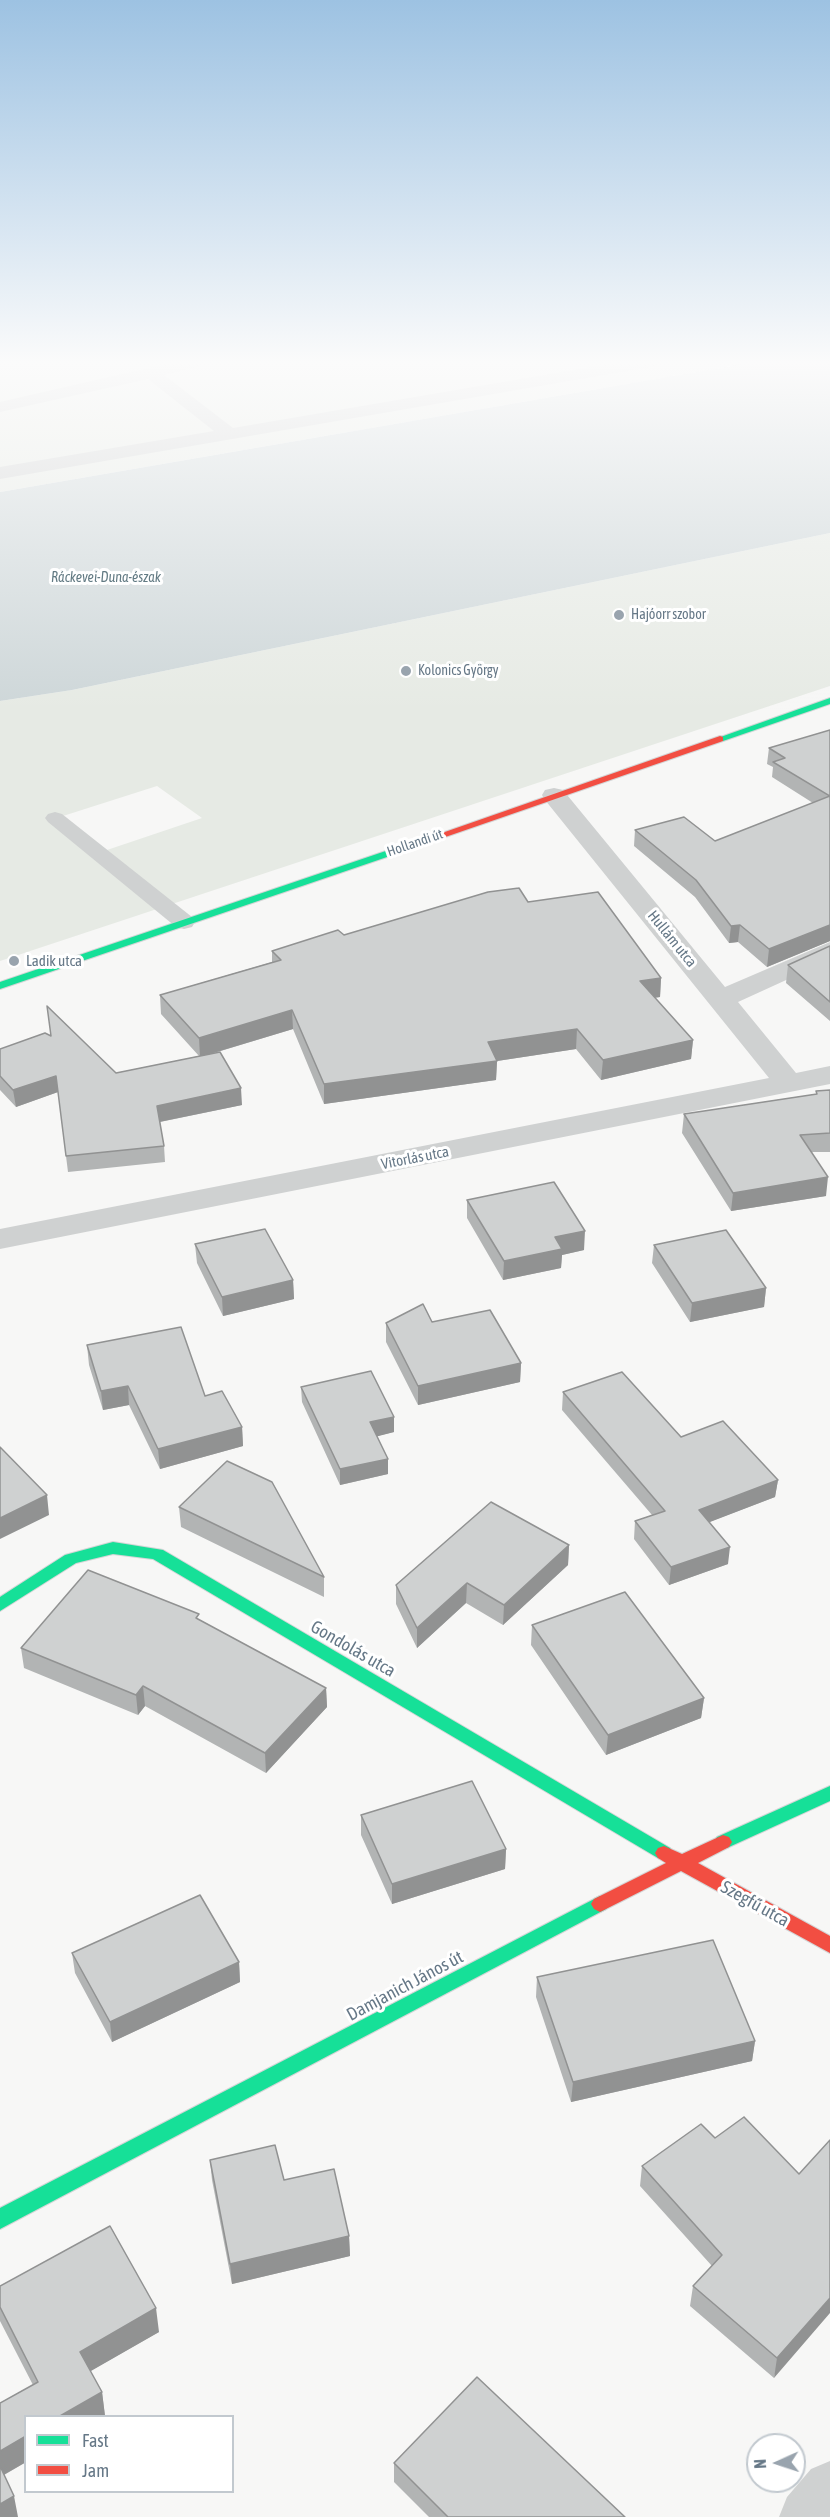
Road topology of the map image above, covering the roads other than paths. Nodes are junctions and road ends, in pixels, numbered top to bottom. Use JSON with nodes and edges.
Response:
{"nodes":[{"id":1,"x":830,"y":701,"type":"edge"},
{"id":2,"x":554,"y":795,"type":"junction"},
{"id":3,"x":55,"y":818,"type":"dead end"},
{"id":4,"x":184,"y":922,"type":"junction"},
{"id":5,"x":830,"y":950,"type":"edge"},
{"id":6,"x":0,"y":986,"type":"edge"},
{"id":7,"x":721,"y":999,"type":"junction"},
{"id":8,"x":830,"y":1075,"type":"edge"},
{"id":9,"x":790,"y":1084,"type":"junction"},
{"id":10,"x":0,"y":1239,"type":"edge"},
{"id":11,"x":0,"y":1605,"type":"edge"},
{"id":12,"x":830,"y":1793,"type":"edge"},
{"id":13,"x":680,"y":1862,"type":"junction"},
{"id":14,"x":830,"y":1946,"type":"edge"},
{"id":15,"x":0,"y":2219,"type":"edge"},
{"id":16,"x":830,"y":2488,"type":"edge"},
{"id":17,"x":807,"y":2517,"type":"edge"}],
"edges":[{"from":1,"to":2,"type":"street","name":"Hollandi út"},
{"from":2,"to":4,"type":"street","name":"Hollandi út"},
{"from":2,"to":7,"type":"street","name":"Hullám utca"},
{"from":3,"to":4,"type":"lane"},
{"from":4,"to":6,"type":"street","name":"Hollandi út"},
{"from":5,"to":7,"type":"street"},
{"from":7,"to":9,"type":"street","name":"Hullám utca"},
{"from":8,"to":9,"type":"street","name":"Vitorlás utca"},
{"from":9,"to":10,"type":"street","name":"Vitorlás utca"},
{"from":11,"to":13,"type":"street","name":"Gondolás utca"},
{"from":12,"to":13,"type":"street","name":"Damjanich János út"},
{"from":13,"to":14,"type":"street","name":"Szegfű utca"},
{"from":13,"to":15,"type":"street","name":"Damjanich János út"},
{"from":16,"to":17,"type":"street"}]}
